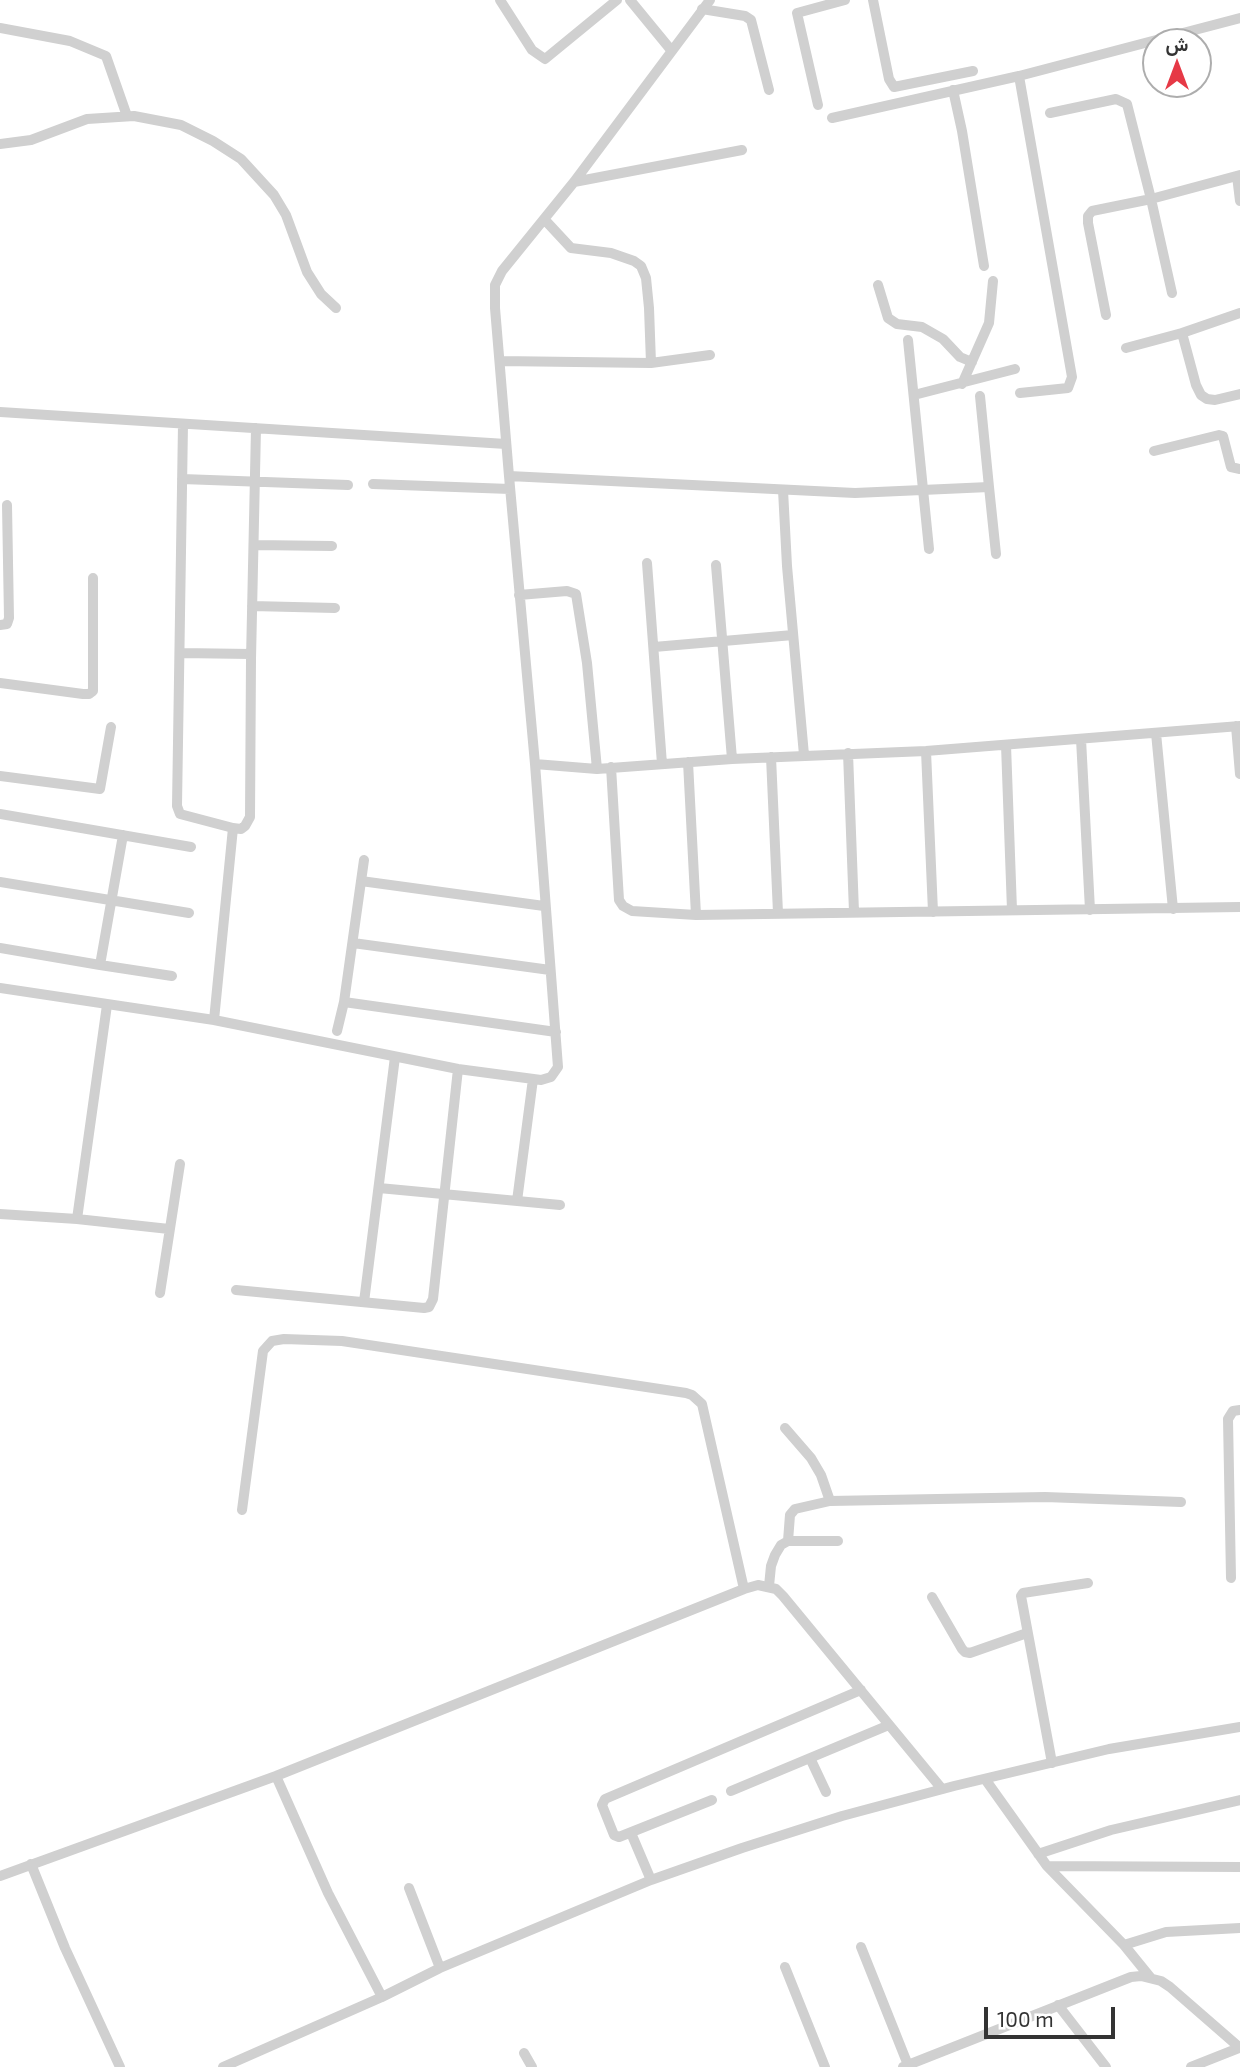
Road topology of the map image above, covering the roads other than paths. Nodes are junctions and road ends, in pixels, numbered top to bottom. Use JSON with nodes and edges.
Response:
{"nodes":[{"id":1,"x":500,"y":0,"type":"edge"},
{"id":2,"x":617,"y":0,"type":"edge"},
{"id":3,"x":630,"y":0,"type":"edge"},
{"id":4,"x":845,"y":0,"type":"edge"},
{"id":5,"x":873,"y":0,"type":"edge"},
{"id":6,"x":706,"y":4,"type":"edge"},
{"id":7,"x":1240,"y":18,"type":"edge"},
{"id":8,"x":0,"y":28,"type":"edge"},
{"id":9,"x":671,"y":50,"type":"junction"},
{"id":10,"x":973,"y":71,"type":"dead end"},
{"id":11,"x":1019,"y":76,"type":"junction"},
{"id":12,"x":769,"y":90,"type":"dead end"},
{"id":13,"x":953,"y":90,"type":"junction"},
{"id":14,"x":818,"y":105,"type":"dead end"},
{"id":15,"x":1050,"y":113,"type":"dead end"},
{"id":16,"x":127,"y":116,"type":"junction"},
{"id":17,"x":832,"y":118,"type":"dead end"},
{"id":18,"x":0,"y":144,"type":"edge"},
{"id":19,"x":742,"y":150,"type":"dead end"},
{"id":20,"x":1238,"y":175,"type":"edge"},
{"id":21,"x":574,"y":182,"type":"junction"},
{"id":22,"x":1151,"y":199,"type":"junction"},
{"id":23,"x":1240,"y":201,"type":"edge"},
{"id":24,"x":544,"y":219,"type":"junction"},
{"id":25,"x":984,"y":266,"type":"dead end"},
{"id":26,"x":993,"y":281,"type":"dead end"},
{"id":27,"x":878,"y":285,"type":"dead end"},
{"id":28,"x":1171,"y":293,"type":"dead end"},
{"id":29,"x":336,"y":308,"type":"dead end"},
{"id":30,"x":1240,"y":313,"type":"edge"},
{"id":31,"x":1106,"y":316,"type":"dead end"},
{"id":32,"x":1182,"y":333,"type":"junction"},
{"id":33,"x":908,"y":340,"type":"dead end"},
{"id":34,"x":1126,"y":348,"type":"dead end"},
{"id":35,"x":710,"y":355,"type":"dead end"},
{"id":36,"x":500,"y":361,"type":"junction"},
{"id":37,"x":972,"y":362,"type":"junction"},
{"id":38,"x":651,"y":363,"type":"junction"},
{"id":39,"x":1015,"y":369,"type":"dead end"},
{"id":40,"x":962,"y":384,"type":"junction"},
{"id":41,"x":1020,"y":393,"type":"dead end"},
{"id":42,"x":1240,"y":394,"type":"edge"},
{"id":43,"x":914,"y":395,"type":"junction"},
{"id":44,"x":980,"y":396,"type":"dead end"},
{"id":45,"x":0,"y":412,"type":"edge"},
{"id":46,"x":183,"y":424,"type":"junction"},
{"id":47,"x":256,"y":428,"type":"junction"},
{"id":48,"x":506,"y":444,"type":"junction"},
{"id":49,"x":1154,"y":451,"type":"dead end"},
{"id":50,"x":1240,"y":469,"type":"edge"},
{"id":51,"x":509,"y":476,"type":"junction"},
{"id":52,"x":182,"y":479,"type":"junction"},
{"id":53,"x":255,"y":482,"type":"junction"},
{"id":54,"x":373,"y":484,"type":"dead end"},
{"id":55,"x":348,"y":485,"type":"dead end"},
{"id":56,"x":989,"y":487,"type":"junction"},
{"id":57,"x":510,"y":489,"type":"junction"},
{"id":58,"x":923,"y":489,"type":"junction"},
{"id":59,"x":783,"y":490,"type":"junction"},
{"id":60,"x":7,"y":505,"type":"dead end"},
{"id":61,"x":254,"y":545,"type":"junction"},
{"id":62,"x":332,"y":546,"type":"dead end"},
{"id":63,"x":929,"y":548,"type":"dead end"},
{"id":64,"x":996,"y":554,"type":"dead end"},
{"id":65,"x":647,"y":563,"type":"dead end"},
{"id":66,"x":716,"y":565,"type":"dead end"},
{"id":67,"x":93,"y":578,"type":"dead end"},
{"id":68,"x":519,"y":595,"type":"junction"},
{"id":69,"x":252,"y":606,"type":"junction"},
{"id":70,"x":335,"y":608,"type":"dead end"},
{"id":71,"x":0,"y":625,"type":"edge"},
{"id":72,"x":793,"y":635,"type":"junction"},
{"id":73,"x":722,"y":641,"type":"junction"},
{"id":74,"x":654,"y":646,"type":"junction"},
{"id":75,"x":180,"y":653,"type":"junction"},
{"id":76,"x":251,"y":654,"type":"junction"},
{"id":77,"x":0,"y":683,"type":"edge"},
{"id":78,"x":1238,"y":726,"type":"edge"},
{"id":79,"x":111,"y":727,"type":"dead end"},
{"id":80,"x":1156,"y":733,"type":"junction"},
{"id":81,"x":1081,"y":739,"type":"junction"},
{"id":82,"x":1006,"y":745,"type":"junction"},
{"id":83,"x":926,"y":751,"type":"junction"},
{"id":84,"x":848,"y":753,"type":"junction"},
{"id":85,"x":804,"y":755,"type":"junction"},
{"id":86,"x":771,"y":757,"type":"junction"},
{"id":87,"x":732,"y":759,"type":"junction"},
{"id":88,"x":688,"y":762,"type":"junction"},
{"id":89,"x":535,"y":764,"type":"junction"},
{"id":90,"x":662,"y":764,"type":"junction"},
{"id":91,"x":611,"y":767,"type":"junction"},
{"id":92,"x":597,"y":769,"type":"junction"},
{"id":93,"x":1240,"y":774,"type":"edge"},
{"id":94,"x":0,"y":776,"type":"edge"},
{"id":95,"x":0,"y":814,"type":"edge"},
{"id":96,"x":233,"y":828,"type":"junction"},
{"id":97,"x":122,"y":835,"type":"junction"},
{"id":98,"x":191,"y":847,"type":"dead end"},
{"id":99,"x":364,"y":860,"type":"dead end"},
{"id":100,"x":361,"y":881,"type":"junction"},
{"id":101,"x":0,"y":882,"type":"edge"},
{"id":102,"x":111,"y":901,"type":"junction"},
{"id":103,"x":544,"y":906,"type":"junction"},
{"id":104,"x":1240,"y":907,"type":"edge"},
{"id":105,"x":1173,"y":909,"type":"junction"},
{"id":106,"x":1012,"y":910,"type":"junction"},
{"id":107,"x":1090,"y":910,"type":"junction"},
{"id":108,"x":854,"y":912,"type":"junction"},
{"id":109,"x":933,"y":912,"type":"junction"},
{"id":110,"x":189,"y":913,"type":"dead end"},
{"id":111,"x":778,"y":914,"type":"junction"},
{"id":112,"x":696,"y":915,"type":"junction"},
{"id":113,"x":353,"y":943,"type":"junction"},
{"id":114,"x":0,"y":948,"type":"edge"},
{"id":115,"x":100,"y":965,"type":"junction"},
{"id":116,"x":550,"y":970,"type":"junction"},
{"id":117,"x":172,"y":976,"type":"dead end"},
{"id":118,"x":0,"y":988,"type":"edge"},
{"id":119,"x":344,"y":1002,"type":"junction"},
{"id":120,"x":107,"y":1005,"type":"junction"},
{"id":121,"x":214,"y":1020,"type":"junction"},
{"id":122,"x":337,"y":1031,"type":"dead end"},
{"id":123,"x":556,"y":1032,"type":"junction"},
{"id":124,"x":395,"y":1057,"type":"junction"},
{"id":125,"x":457,"y":1069,"type":"junction"},
{"id":126,"x":533,"y":1079,"type":"junction"},
{"id":127,"x":180,"y":1164,"type":"dead end"},
{"id":128,"x":379,"y":1188,"type":"junction"},
{"id":129,"x":444,"y":1193,"type":"junction"},
{"id":130,"x":517,"y":1201,"type":"junction"},
{"id":131,"x":560,"y":1205,"type":"dead end"},
{"id":132,"x":0,"y":1214,"type":"edge"},
{"id":133,"x":77,"y":1219,"type":"junction"},
{"id":134,"x":169,"y":1229,"type":"junction"},
{"id":135,"x":236,"y":1290,"type":"dead end"},
{"id":136,"x":160,"y":1293,"type":"dead end"},
{"id":137,"x":364,"y":1301,"type":"junction"},
{"id":138,"x":1240,"y":1410,"type":"edge"},
{"id":139,"x":785,"y":1428,"type":"dead end"},
{"id":140,"x":830,"y":1501,"type":"junction"},
{"id":141,"x":1181,"y":1502,"type":"dead end"},
{"id":142,"x":242,"y":1510,"type":"dead end"},
{"id":143,"x":788,"y":1541,"type":"junction"},
{"id":144,"x":838,"y":1541,"type":"dead end"},
{"id":145,"x":1231,"y":1578,"type":"dead end"},
{"id":146,"x":1088,"y":1583,"type":"dead end"},
{"id":147,"x":769,"y":1586,"type":"junction"},
{"id":148,"x":744,"y":1588,"type":"junction"},
{"id":149,"x":932,"y":1597,"type":"dead end"},
{"id":150,"x":1027,"y":1633,"type":"junction"},
{"id":151,"x":861,"y":1690,"type":"junction"},
{"id":152,"x":889,"y":1725,"type":"junction"},
{"id":153,"x":1240,"y":1727,"type":"edge"},
{"id":154,"x":810,"y":1758,"type":"junction"},
{"id":155,"x":1052,"y":1763,"type":"junction"},
{"id":156,"x":276,"y":1776,"type":"junction"},
{"id":157,"x":985,"y":1779,"type":"junction"},
{"id":158,"x":942,"y":1789,"type":"junction"},
{"id":159,"x":731,"y":1791,"type":"dead end"},
{"id":160,"x":826,"y":1793,"type":"dead end"},
{"id":161,"x":1240,"y":1800,"type":"edge"},
{"id":162,"x":712,"y":1801,"type":"dead end"},
{"id":163,"x":631,"y":1833,"type":"junction"},
{"id":164,"x":1038,"y":1854,"type":"junction"},
{"id":165,"x":31,"y":1864,"type":"junction"},
{"id":166,"x":1047,"y":1866,"type":"junction"},
{"id":167,"x":1240,"y":1867,"type":"edge"},
{"id":168,"x":0,"y":1876,"type":"edge"},
{"id":169,"x":651,"y":1880,"type":"junction"},
{"id":170,"x":409,"y":1888,"type":"dead end"},
{"id":171,"x":1240,"y":1928,"type":"edge"},
{"id":172,"x":1124,"y":1945,"type":"junction"},
{"id":173,"x":861,"y":1947,"type":"dead end"},
{"id":174,"x":786,"y":1967,"type":"dead end"},
{"id":175,"x":440,"y":1968,"type":"junction"},
{"id":176,"x":1150,"y":1977,"type":"junction"},
{"id":177,"x":382,"y":1997,"type":"junction"},
{"id":178,"x":1058,"y":2005,"type":"junction"},
{"id":179,"x":1227,"y":2036,"type":"junction"},
{"id":180,"x":1240,"y":2036,"type":"edge"},
{"id":181,"x":1240,"y":2048,"type":"edge"},
{"id":182,"x":524,"y":2053,"type":"dead end"},
{"id":183,"x":928,"y":2062,"type":"edge"},
{"id":184,"x":906,"y":2066,"type":"edge"},
{"id":185,"x":120,"y":2067,"type":"edge"},
{"id":186,"x":223,"y":2067,"type":"edge"},
{"id":187,"x":531,"y":2067,"type":"edge"},
{"id":188,"x":825,"y":2067,"type":"edge"},
{"id":189,"x":1106,"y":2067,"type":"edge"},
{"id":190,"x":1191,"y":2067,"type":"edge"}],
"edges":[{"from":1,"to":2,"type":"street"},
{"from":3,"to":9,"type":"street"},
{"from":4,"to":14,"type":"street"},
{"from":5,"to":10,"type":"street"},
{"from":6,"to":9,"type":"street"},
{"from":6,"to":12,"type":"street"},
{"from":7,"to":11,"type":"street"},
{"from":8,"to":16,"type":"street"},
{"from":9,"to":21,"type":"street"},
{"from":11,"to":13,"type":"street"},
{"from":11,"to":41,"type":"street"},
{"from":13,"to":17,"type":"street"},
{"from":13,"to":25,"type":"street"},
{"from":15,"to":22,"type":"street"},
{"from":16,"to":18,"type":"street"},
{"from":16,"to":29,"type":"street"},
{"from":19,"to":21,"type":"street"},
{"from":20,"to":22,"type":"street"},
{"from":20,"to":23,"type":"street"},
{"from":21,"to":24,"type":"street"},
{"from":22,"to":28,"type":"street"},
{"from":22,"to":31,"type":"street"},
{"from":24,"to":36,"type":"street"},
{"from":24,"to":38,"type":"street"},
{"from":26,"to":37,"type":"street"},
{"from":27,"to":37,"type":"street"},
{"from":30,"to":32,"type":"street"},
{"from":32,"to":34,"type":"street"},
{"from":32,"to":42,"type":"street"},
{"from":33,"to":43,"type":"street"},
{"from":35,"to":38,"type":"street"},
{"from":36,"to":38,"type":"street"},
{"from":36,"to":48,"type":"street"},
{"from":37,"to":40,"type":"street"},
{"from":39,"to":40,"type":"street"},
{"from":40,"to":43,"type":"street"},
{"from":43,"to":58,"type":"street"},
{"from":44,"to":56,"type":"street"},
{"from":45,"to":46,"type":"street"},
{"from":46,"to":47,"type":"street"},
{"from":46,"to":52,"type":"street"},
{"from":47,"to":48,"type":"street"},
{"from":47,"to":53,"type":"street"},
{"from":48,"to":51,"type":"street"},
{"from":49,"to":50,"type":"street"},
{"from":51,"to":57,"type":"street"},
{"from":51,"to":59,"type":"street"},
{"from":52,"to":53,"type":"street"},
{"from":52,"to":75,"type":"street"},
{"from":53,"to":55,"type":"street"},
{"from":53,"to":61,"type":"street"},
{"from":54,"to":57,"type":"street"},
{"from":56,"to":58,"type":"street"},
{"from":56,"to":64,"type":"street"},
{"from":57,"to":68,"type":"street"},
{"from":58,"to":59,"type":"street"},
{"from":58,"to":63,"type":"street"},
{"from":59,"to":72,"type":"street"},
{"from":60,"to":71,"type":"street"},
{"from":61,"to":62,"type":"street"},
{"from":61,"to":69,"type":"street"},
{"from":65,"to":74,"type":"street"},
{"from":66,"to":73,"type":"street"},
{"from":67,"to":77,"type":"street"},
{"from":68,"to":89,"type":"street"},
{"from":68,"to":92,"type":"street"},
{"from":69,"to":70,"type":"street"},
{"from":69,"to":76,"type":"street"},
{"from":72,"to":73,"type":"street"},
{"from":72,"to":85,"type":"street"},
{"from":73,"to":74,"type":"street"},
{"from":73,"to":87,"type":"street"},
{"from":74,"to":90,"type":"street"},
{"from":75,"to":76,"type":"street"},
{"from":75,"to":96,"type":"street"},
{"from":76,"to":96,"type":"street"},
{"from":78,"to":80,"type":"street"},
{"from":78,"to":93,"type":"street"},
{"from":79,"to":94,"type":"street"},
{"from":80,"to":81,"type":"street"},
{"from":80,"to":105,"type":"street"},
{"from":81,"to":82,"type":"street"},
{"from":81,"to":107,"type":"street"},
{"from":82,"to":83,"type":"street"},
{"from":82,"to":106,"type":"street"},
{"from":83,"to":84,"type":"street"},
{"from":83,"to":109,"type":"street"},
{"from":84,"to":85,"type":"street"},
{"from":84,"to":108,"type":"street"},
{"from":85,"to":86,"type":"street"},
{"from":86,"to":87,"type":"street"},
{"from":86,"to":111,"type":"street"},
{"from":87,"to":88,"type":"street"},
{"from":88,"to":90,"type":"street"},
{"from":88,"to":112,"type":"street"},
{"from":89,"to":92,"type":"street"},
{"from":89,"to":103,"type":"street"},
{"from":90,"to":91,"type":"street"},
{"from":91,"to":92,"type":"street"},
{"from":91,"to":112,"type":"street"},
{"from":95,"to":97,"type":"street"},
{"from":96,"to":121,"type":"street"},
{"from":97,"to":98,"type":"street"},
{"from":97,"to":102,"type":"street"},
{"from":99,"to":100,"type":"street"},
{"from":100,"to":103,"type":"street"},
{"from":100,"to":113,"type":"street"},
{"from":101,"to":102,"type":"street"},
{"from":102,"to":110,"type":"street"},
{"from":102,"to":115,"type":"street"},
{"from":103,"to":116,"type":"street"},
{"from":104,"to":105,"type":"street"},
{"from":105,"to":107,"type":"street"},
{"from":106,"to":107,"type":"street"},
{"from":106,"to":109,"type":"street"},
{"from":108,"to":109,"type":"street"},
{"from":108,"to":111,"type":"street"},
{"from":111,"to":112,"type":"street"},
{"from":113,"to":116,"type":"street"},
{"from":113,"to":119,"type":"street"},
{"from":114,"to":115,"type":"street"},
{"from":115,"to":117,"type":"street"},
{"from":116,"to":123,"type":"street"},
{"from":118,"to":120,"type":"street"},
{"from":119,"to":122,"type":"street"},
{"from":119,"to":123,"type":"street"},
{"from":120,"to":121,"type":"street"},
{"from":120,"to":133,"type":"street"},
{"from":121,"to":124,"type":"street"},
{"from":123,"to":126,"type":"street"},
{"from":124,"to":125,"type":"street"},
{"from":124,"to":128,"type":"street"},
{"from":125,"to":126,"type":"street"},
{"from":125,"to":129,"type":"street"},
{"from":126,"to":130,"type":"street"},
{"from":127,"to":134,"type":"street"},
{"from":128,"to":129,"type":"street"},
{"from":128,"to":137,"type":"street"},
{"from":129,"to":130,"type":"street"},
{"from":129,"to":137,"type":"street"},
{"from":130,"to":131,"type":"street"},
{"from":132,"to":133,"type":"street"},
{"from":133,"to":134,"type":"street"},
{"from":134,"to":136,"type":"street"},
{"from":135,"to":137,"type":"street"},
{"from":138,"to":145,"type":"street"},
{"from":139,"to":140,"type":"street"},
{"from":140,"to":141,"type":"street"},
{"from":140,"to":143,"type":"street"},
{"from":142,"to":148,"type":"street"},
{"from":143,"to":144,"type":"street"},
{"from":143,"to":147,"type":"street"},
{"from":146,"to":150,"type":"street"},
{"from":147,"to":148,"type":"street"},
{"from":147,"to":151,"type":"street"},
{"from":148,"to":156,"type":"street"},
{"from":149,"to":150,"type":"street"},
{"from":150,"to":155,"type":"street"},
{"from":151,"to":152,"type":"street"},
{"from":151,"to":163,"type":"street"},
{"from":152,"to":154,"type":"street"},
{"from":152,"to":158,"type":"street"},
{"from":153,"to":155,"type":"street"},
{"from":154,"to":159,"type":"street"},
{"from":154,"to":160,"type":"street"},
{"from":155,"to":157,"type":"street"},
{"from":156,"to":165,"type":"street"},
{"from":156,"to":177,"type":"street"},
{"from":157,"to":158,"type":"street"},
{"from":157,"to":164,"type":"street"},
{"from":158,"to":169,"type":"street"},
{"from":161,"to":164,"type":"street"},
{"from":162,"to":163,"type":"street"},
{"from":163,"to":169,"type":"street"},
{"from":164,"to":166,"type":"street"},
{"from":165,"to":168,"type":"street"},
{"from":165,"to":185,"type":"street"},
{"from":166,"to":167,"type":"street"},
{"from":166,"to":172,"type":"street"},
{"from":169,"to":175,"type":"street"},
{"from":170,"to":175,"type":"street"},
{"from":171,"to":172,"type":"street"},
{"from":172,"to":176,"type":"street"},
{"from":173,"to":184,"type":"street"},
{"from":174,"to":188,"type":"street"},
{"from":175,"to":177,"type":"street"},
{"from":176,"to":178,"type":"street"},
{"from":176,"to":179,"type":"street"},
{"from":177,"to":186,"type":"street"},
{"from":178,"to":183,"type":"street"},
{"from":178,"to":189,"type":"street"},
{"from":179,"to":180,"type":"street"},
{"from":179,"to":181,"type":"street"},
{"from":181,"to":190,"type":"street"},
{"from":182,"to":187,"type":"street"},
{"from":183,"to":184,"type":"street"}]}
